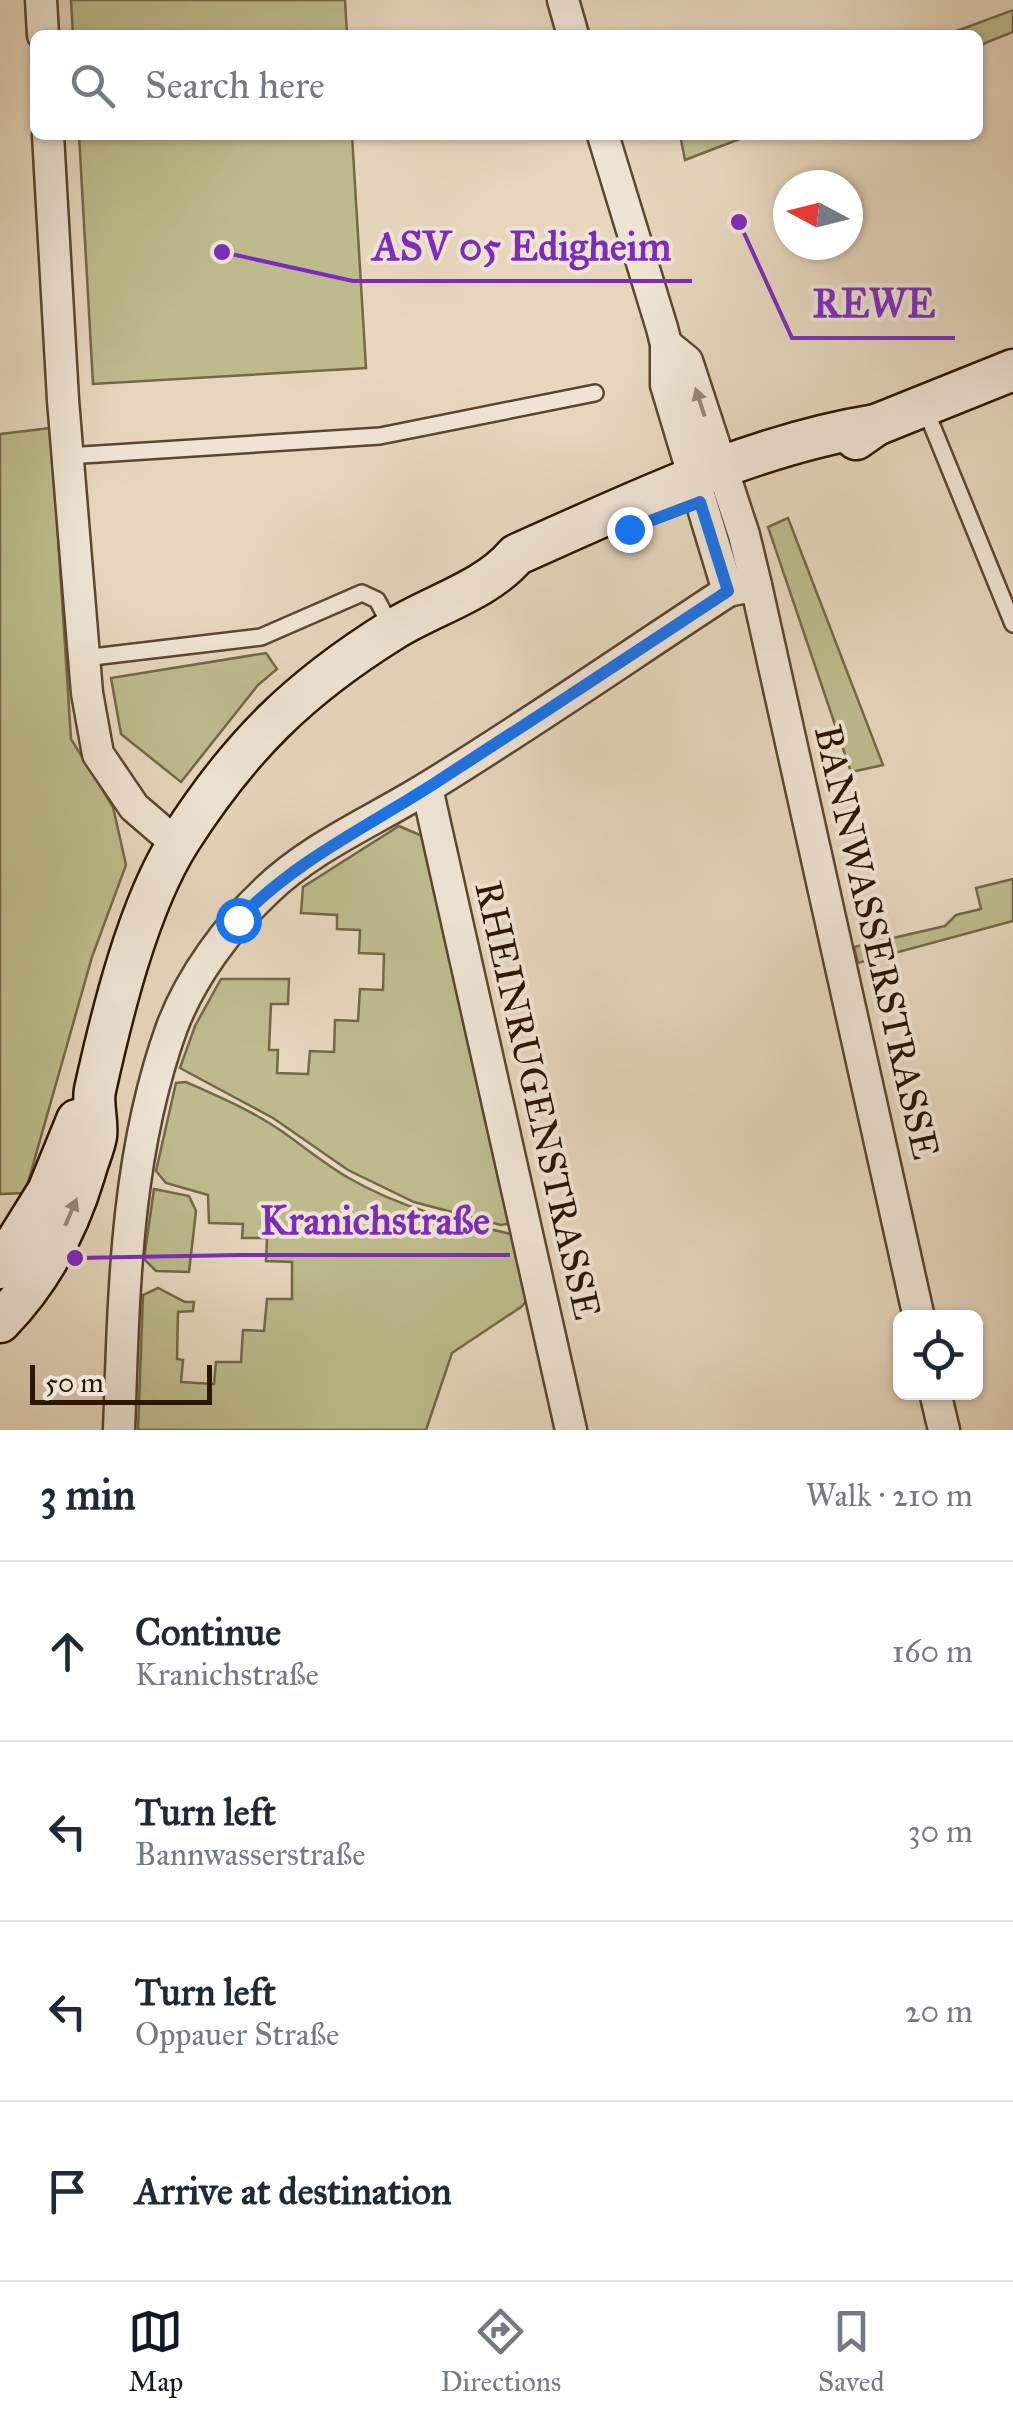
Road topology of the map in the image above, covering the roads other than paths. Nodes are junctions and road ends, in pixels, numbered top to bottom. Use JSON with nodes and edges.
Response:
{"nodes":[{"id":1,"x":41,"y":0,"type":"edge"},
{"id":2,"x":563,"y":0,"type":"edge"},
{"id":3,"x":43,"y":30,"type":"edge"},
{"id":4,"x":572,"y":30,"type":"edge"},
{"id":5,"x":48,"y":140,"type":"edge"},
{"id":6,"x":605,"y":140,"type":"edge"},
{"id":7,"x":1013,"y":370,"type":"edge"},
{"id":8,"x":596,"y":393,"type":"dead end"},
{"id":9,"x":924,"y":406,"type":"junction"},
{"id":10,"x":67,"y":456,"type":"junction"},
{"id":11,"x":711,"y":486,"type":"junction"},
{"id":12,"x":742,"y":588,"type":"junction"},
{"id":13,"x":1013,"y":624,"type":"edge"},
{"id":14,"x":393,"y":630,"type":"junction"},
{"id":15,"x":84,"y":658,"type":"junction"},
{"id":16,"x":427,"y":788,"type":"junction"},
{"id":17,"x":178,"y":844,"type":"junction"},
{"id":18,"x":94,"y":1096,"type":"junction"},
{"id":19,"x":0,"y":1268,"type":"edge"},
{"id":20,"x":917,"y":1310,"type":"edge"},
{"id":21,"x":0,"y":1322,"type":"edge"},
{"id":22,"x":937,"y":1400,"type":"edge"},
{"id":23,"x":119,"y":1430,"type":"edge"},
{"id":24,"x":570,"y":1430,"type":"edge"},
{"id":25,"x":944,"y":1430,"type":"edge"}],
"edges":[{"from":1,"to":3,"type":"street"},
{"from":2,"to":4,"type":"street"},
{"from":5,"to":10,"type":"street"},
{"from":6,"to":11,"type":"street","name":"BANNWASSERSTRASSE"},
{"from":7,"to":9,"type":"street"},
{"from":8,"to":10,"type":"lane"},
{"from":9,"to":11,"type":"street"},
{"from":9,"to":13,"type":"lane"},
{"from":10,"to":15,"type":"street"},
{"from":11,"to":12,"type":"street","name":"BANNWASSERSTRASSE"},
{"from":11,"to":14,"type":"street"},
{"from":12,"to":16,"type":"street"},
{"from":12,"to":20,"type":"street","name":"BANNWASSERSTRASSE"},
{"from":14,"to":15,"type":"lane"},
{"from":14,"to":17,"type":"street"},
{"from":15,"to":17,"type":"street"},
{"from":16,"to":23,"type":"street"},
{"from":16,"to":24,"type":"street","name":"RHEINRUGENSTRASSE"},
{"from":17,"to":18,"type":"street"},
{"from":18,"to":19,"type":"street"},
{"from":21,"to":18,"type":"street","one_way":true},
{"from":22,"to":25,"type":"street"}]}
